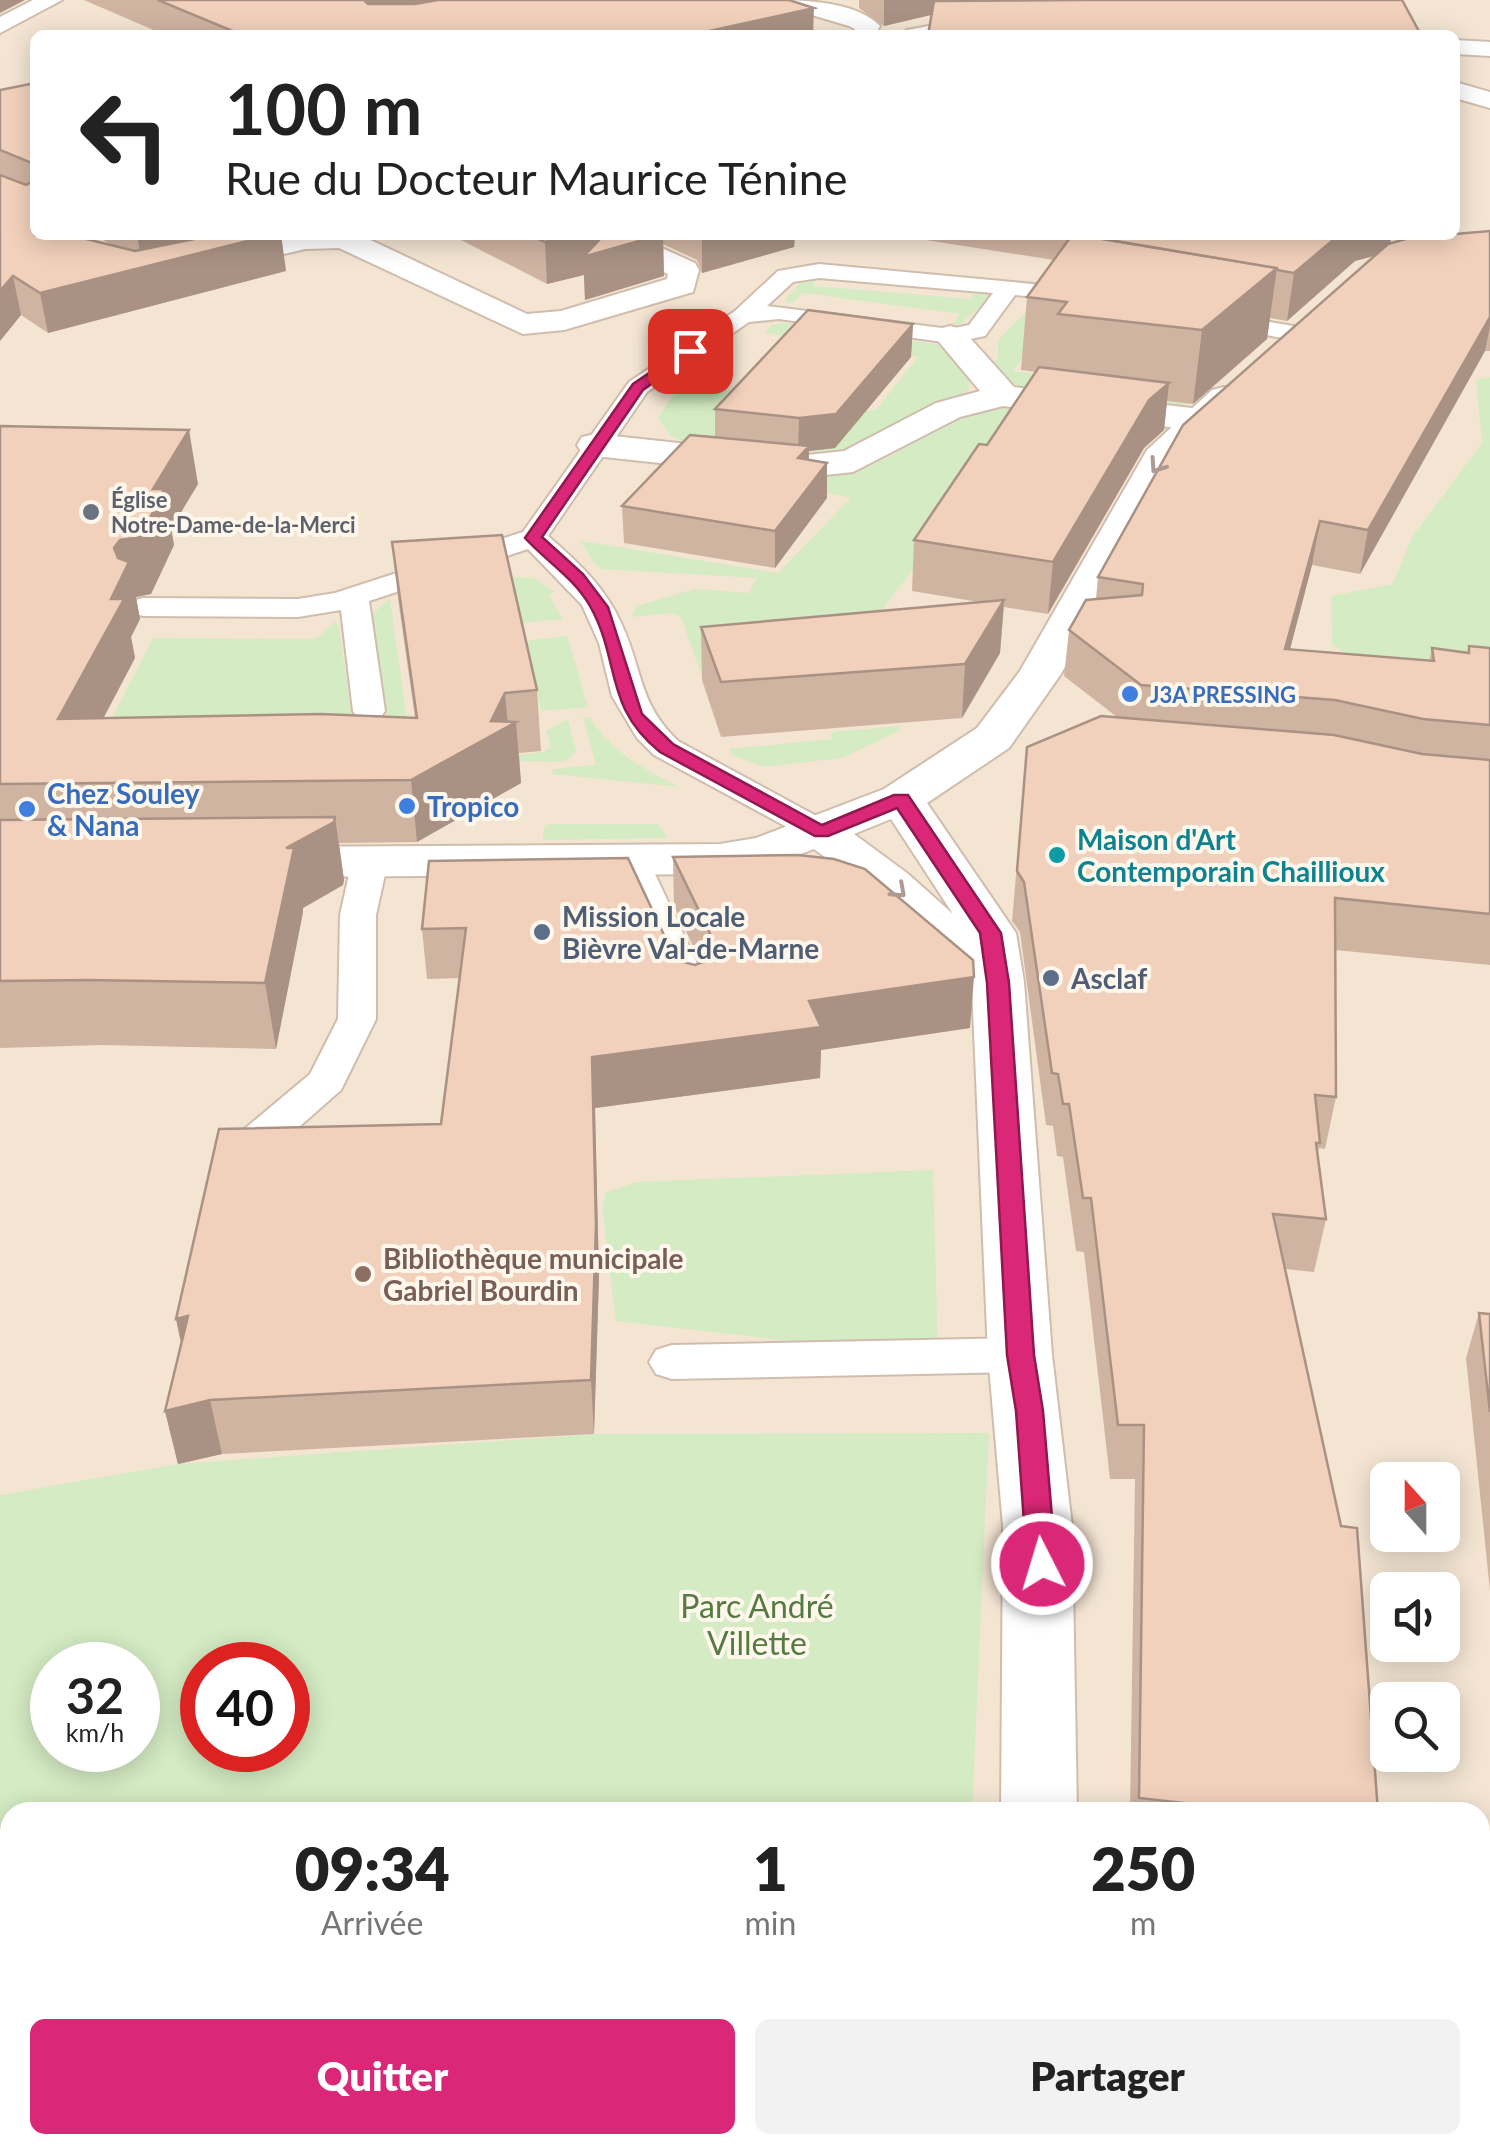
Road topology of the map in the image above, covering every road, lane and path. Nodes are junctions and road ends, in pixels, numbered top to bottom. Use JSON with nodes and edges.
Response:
{"nodes":[{"id":1,"x":50,"y":0,"type":"edge"},
{"id":2,"x":786,"y":0,"type":"edge"},
{"id":3,"x":0,"y":26,"type":"edge"},
{"id":4,"x":865,"y":30,"type":"edge"},
{"id":5,"x":1460,"y":48,"type":"edge"},
{"id":6,"x":1490,"y":49,"type":"edge"},
{"id":7,"x":1460,"y":91,"type":"edge"},
{"id":8,"x":1490,"y":100,"type":"edge"},
{"id":9,"x":305,"y":240,"type":"edge"},
{"id":10,"x":346,"y":240,"type":"edge"},
{"id":11,"x":619,"y":240,"type":"edge"},
{"id":12,"x":174,"y":272,"type":"edge"},
{"id":13,"x":1009,"y":288,"type":"junction"},
{"id":14,"x":1114,"y":301,"type":"edge"},
{"id":15,"x":1190,"y":314,"type":"edge"},
{"id":16,"x":743,"y":316,"type":"junction"},
{"id":17,"x":1311,"y":324,"type":"joint"},
{"id":18,"x":950,"y":336,"type":"junction"},
{"id":19,"x":1004,"y":396,"type":"junction"},
{"id":20,"x":1200,"y":420,"type":"junction"},
{"id":21,"x":595,"y":446,"type":"junction"},
{"id":22,"x":534,"y":538,"type":"junction"},
{"id":23,"x":354,"y":597,"type":"junction"},
{"id":24,"x":142,"y":607,"type":"dead end"},
{"id":25,"x":369,"y":711,"type":"edge"},
{"id":26,"x":993,"y":738,"type":"junction"},
{"id":27,"x":1045,"y":742,"type":"edge"},
{"id":28,"x":901,"y":799,"type":"junction"},
{"id":29,"x":822,"y":832,"type":"junction"},
{"id":30,"x":630,"y":859,"type":"junction"},
{"id":31,"x":370,"y":861,"type":"junction"},
{"id":32,"x":214,"y":862,"type":"edge"},
{"id":33,"x":998,"y":983,"type":"junction"},
{"id":34,"x":695,"y":1000,"type":"edge"},
{"id":35,"x":251,"y":1146,"type":"edge"},
{"id":36,"x":1020,"y":1355,"type":"junction"},
{"id":37,"x":672,"y":1362,"type":"dead end"},
{"id":38,"x":1039,"y":1802,"type":"edge"}],
"edges":[{"from":1,"to":3,"type":"street"},
{"from":2,"to":4,"type":"street"},
{"from":5,"to":6,"type":"street"},
{"from":7,"to":8,"type":"street"},
{"from":9,"to":12,"type":"street"},
{"from":10,"to":11,"type":"street"},
{"from":13,"to":14,"type":"lane"},
{"from":13,"to":16,"type":"lane"},
{"from":13,"to":18,"type":"lane"},
{"from":15,"to":17,"type":"lane"},
{"from":16,"to":18,"type":"lane"},
{"from":16,"to":21,"type":"lane"},
{"from":17,"to":20,"type":"street"},
{"from":18,"to":19,"type":"street"},
{"from":19,"to":20,"type":"street"},
{"from":19,"to":21,"type":"street"},
{"from":20,"to":26,"type":"street","one_way":true},
{"from":21,"to":22,"type":"lane"},
{"from":22,"to":23,"type":"lane"},
{"from":22,"to":29,"type":"lane"},
{"from":23,"to":24,"type":"lane"},
{"from":23,"to":25,"type":"lane"},
{"from":26,"to":27,"type":"street"},
{"from":26,"to":28,"type":"street"},
{"from":28,"to":29,"type":"street"},
{"from":28,"to":33,"type":"street"},
{"from":29,"to":30,"type":"street"},
{"from":29,"to":33,"type":"street","one_way":true},
{"from":30,"to":31,"type":"street"},
{"from":30,"to":34,"type":"lane"},
{"from":31,"to":32,"type":"street"},
{"from":31,"to":35,"type":"lane"},
{"from":33,"to":36,"type":"street"},
{"from":36,"to":37,"type":"lane"},
{"from":36,"to":38,"type":"street"}]}
